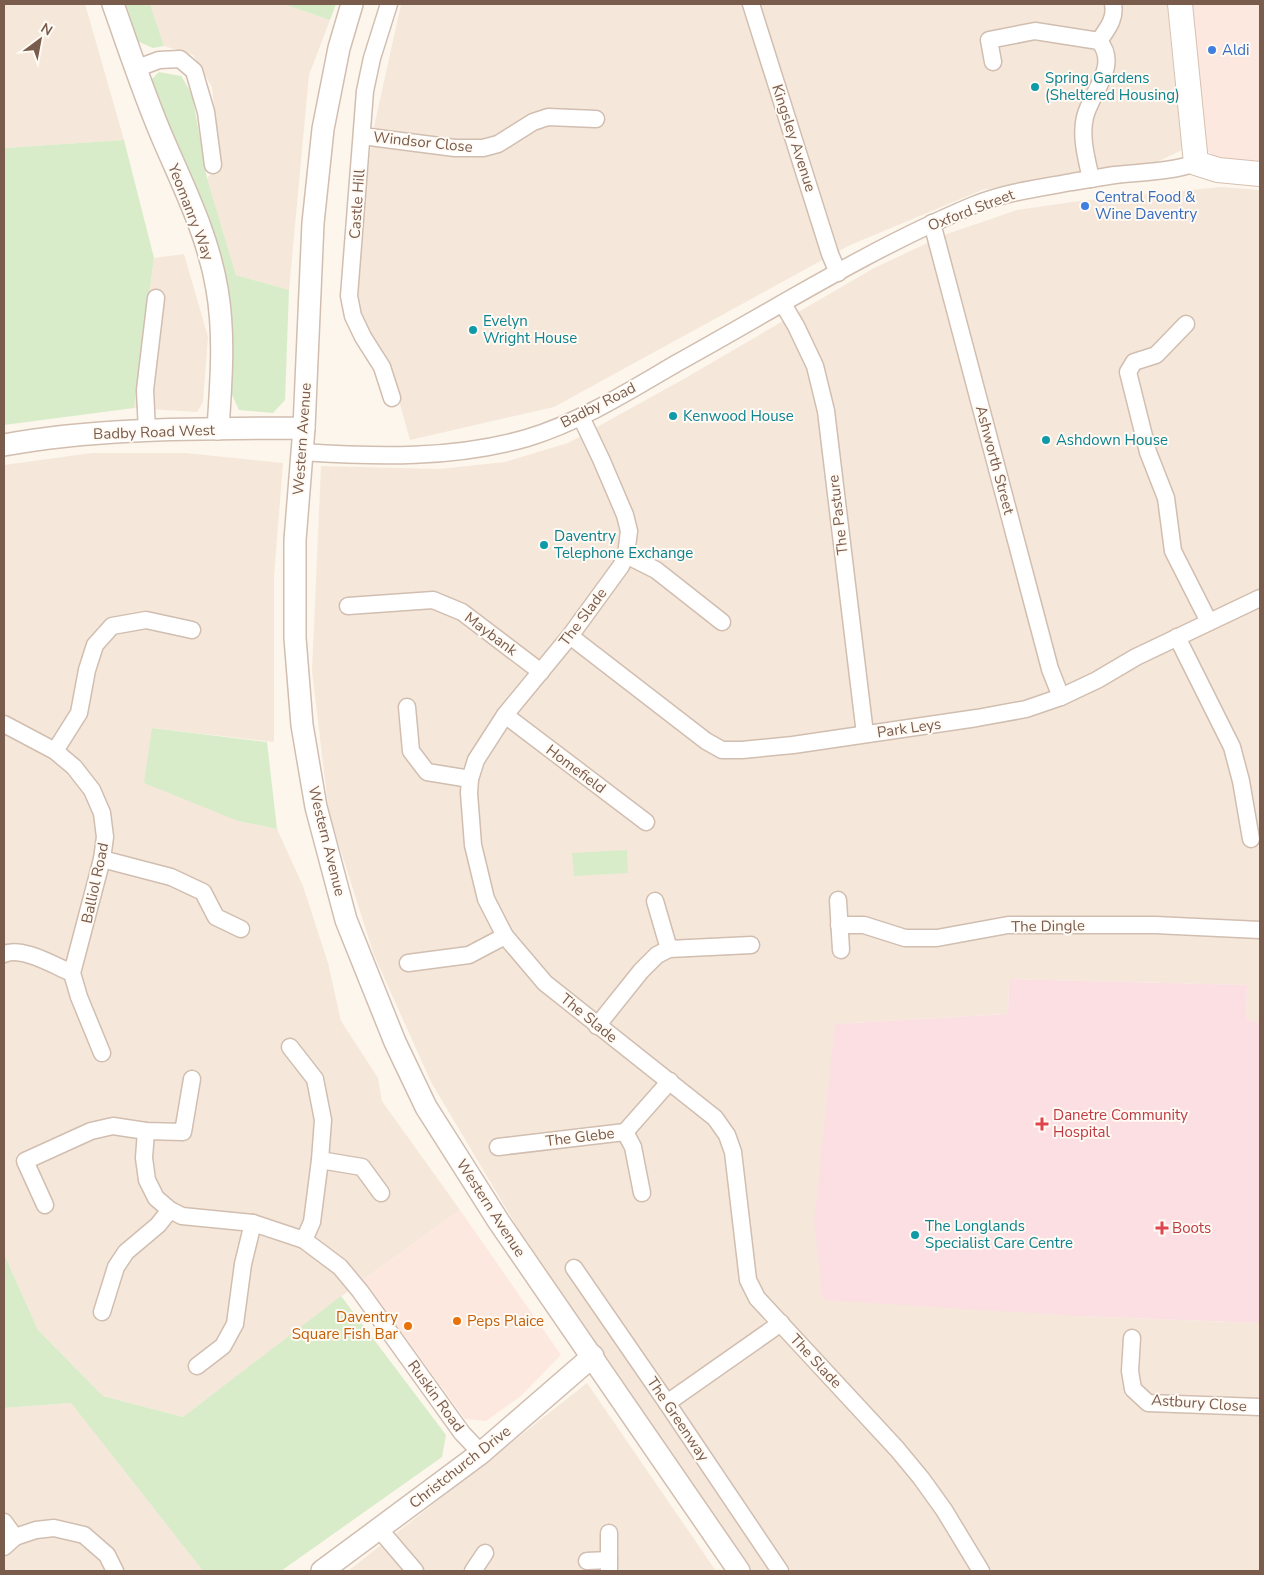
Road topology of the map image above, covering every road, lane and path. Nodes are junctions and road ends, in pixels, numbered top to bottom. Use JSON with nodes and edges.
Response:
{"nodes":[{"id":1,"x":114,"y":4,"type":"edge"},
{"id":2,"x":352,"y":4,"type":"edge"},
{"id":3,"x":389,"y":4,"type":"edge"},
{"id":4,"x":751,"y":4,"type":"edge"},
{"id":5,"x":1113,"y":4,"type":"edge"},
{"id":6,"x":1180,"y":4,"type":"edge"},
{"id":7,"x":1099,"y":41,"type":"junction"},
{"id":8,"x":993,"y":62,"type":"dead end"},
{"id":9,"x":135,"y":69,"type":"junction"},
{"id":10,"x":596,"y":120,"type":"dead end"},
{"id":11,"x":362,"y":136,"type":"junction"},
{"id":12,"x":1196,"y":163,"type":"junction"},
{"id":13,"x":213,"y":165,"type":"dead end"},
{"id":14,"x":1260,"y":174,"type":"edge"},
{"id":15,"x":1091,"y":179,"type":"junction"},
{"id":16,"x":932,"y":223,"type":"junction"},
{"id":17,"x":838,"y":272,"type":"junction"},
{"id":18,"x":156,"y":298,"type":"dead end"},
{"id":19,"x":783,"y":304,"type":"junction"},
{"id":20,"x":1186,"y":324,"type":"dead end"},
{"id":21,"x":392,"y":398,"type":"dead end"},
{"id":22,"x":581,"y":417,"type":"junction"},
{"id":23,"x":304,"y":428,"type":"junction"},
{"id":24,"x":218,"y":429,"type":"junction"},
{"id":25,"x":147,"y":431,"type":"junction"},
{"id":26,"x":4,"y":445,"type":"edge"},
{"id":27,"x":302,"y":452,"type":"junction"},
{"id":28,"x":626,"y":555,"type":"junction"},
{"id":29,"x":1260,"y":598,"type":"edge"},
{"id":30,"x":348,"y":606,"type":"dead end"},
{"id":31,"x":722,"y":622,"type":"dead end"},
{"id":32,"x":1209,"y":622,"type":"junction"},
{"id":33,"x":192,"y":630,"type":"dead end"},
{"id":34,"x":570,"y":636,"type":"junction"},
{"id":35,"x":1177,"y":638,"type":"junction"},
{"id":36,"x":541,"y":672,"type":"junction"},
{"id":37,"x":1060,"y":697,"type":"junction"},
{"id":38,"x":407,"y":707,"type":"dead end"},
{"id":39,"x":505,"y":716,"type":"junction"},
{"id":40,"x":4,"y":724,"type":"edge"},
{"id":41,"x":864,"y":734,"type":"junction"},
{"id":42,"x":55,"y":751,"type":"junction"},
{"id":43,"x":470,"y":779,"type":"junction"},
{"id":44,"x":646,"y":822,"type":"dead end"},
{"id":45,"x":1251,"y":839,"type":"dead end"},
{"id":46,"x":102,"y":858,"type":"junction"},
{"id":47,"x":838,"y":900,"type":"dead end"},
{"id":48,"x":655,"y":901,"type":"dead end"},
{"id":49,"x":840,"y":925,"type":"junction"},
{"id":50,"x":241,"y":929,"type":"dead end"},
{"id":51,"x":1260,"y":930,"type":"edge"},
{"id":52,"x":505,"y":936,"type":"junction"},
{"id":53,"x":751,"y":944,"type":"dead end"},
{"id":54,"x":670,"y":949,"type":"junction"},
{"id":55,"x":841,"y":950,"type":"dead end"},
{"id":56,"x":4,"y":954,"type":"edge"},
{"id":57,"x":408,"y":963,"type":"dead end"},
{"id":58,"x":72,"y":973,"type":"junction"},
{"id":59,"x":597,"y":1026,"type":"junction"},
{"id":60,"x":290,"y":1046,"type":"dead end"},
{"id":61,"x":102,"y":1053,"type":"dead end"},
{"id":62,"x":192,"y":1079,"type":"dead end"},
{"id":63,"x":670,"y":1081,"type":"junction"},
{"id":64,"x":146,"y":1130,"type":"junction"},
{"id":65,"x":625,"y":1132,"type":"junction"},
{"id":66,"x":498,"y":1147,"type":"dead end"},
{"id":67,"x":320,"y":1160,"type":"junction"},
{"id":68,"x":380,"y":1193,"type":"dead end"},
{"id":69,"x":642,"y":1193,"type":"dead end"},
{"id":70,"x":45,"y":1205,"type":"dead end"},
{"id":71,"x":170,"y":1210,"type":"junction"},
{"id":72,"x":254,"y":1223,"type":"junction"},
{"id":73,"x":304,"y":1240,"type":"junction"},
{"id":74,"x":574,"y":1268,"type":"dead end"},
{"id":75,"x":102,"y":1312,"type":"dead end"},
{"id":76,"x":781,"y":1323,"type":"junction"},
{"id":77,"x":1132,"y":1338,"type":"dead end"},
{"id":78,"x":592,"y":1356,"type":"junction"},
{"id":79,"x":197,"y":1366,"type":"dead end"},
{"id":80,"x":668,"y":1403,"type":"junction"},
{"id":81,"x":1260,"y":1407,"type":"edge"},
{"id":82,"x":481,"y":1453,"type":"junction"},
{"id":83,"x":4,"y":1522,"type":"edge"},
{"id":84,"x":380,"y":1530,"type":"junction"},
{"id":85,"x":609,"y":1532,"type":"dead end"},
{"id":86,"x":9,"y":1542,"type":"edge"},
{"id":87,"x":485,"y":1552,"type":"dead end"},
{"id":88,"x":588,"y":1561,"type":"dead end"},
{"id":89,"x":609,"y":1566,"type":"edge"},
{"id":90,"x":114,"y":1571,"type":"edge"},
{"id":91,"x":322,"y":1571,"type":"edge"},
{"id":92,"x":415,"y":1571,"type":"edge"},
{"id":93,"x":473,"y":1571,"type":"edge"},
{"id":94,"x":739,"y":1571,"type":"edge"},
{"id":95,"x":780,"y":1571,"type":"edge"},
{"id":96,"x":981,"y":1571,"type":"edge"}],
"edges":[{"from":1,"to":9,"type":"street","name":"Yeomanry Way"},
{"from":2,"to":23,"type":"street","name":"Western Avenue"},
{"from":3,"to":11,"type":"street","name":"Castle Hill"},
{"from":4,"to":17,"type":"street","name":"Kingsley Avenue"},
{"from":5,"to":7,"type":"street"},
{"from":6,"to":12,"type":"main road"},
{"from":7,"to":8,"type":"street"},
{"from":7,"to":15,"type":"street"},
{"from":9,"to":13,"type":"street"},
{"from":9,"to":24,"type":"street","name":"Yeomanry Way"},
{"from":10,"to":11,"type":"street","name":"Windsor Close"},
{"from":11,"to":21,"type":"street","name":"Castle Hill"},
{"from":12,"to":14,"type":"main road"},
{"from":12,"to":15,"type":"street","name":"Oxford Street"},
{"from":15,"to":16,"type":"street","name":"Oxford Street"},
{"from":16,"to":17,"type":"street","name":"Oxford Street"},
{"from":16,"to":37,"type":"street","name":"Ashworth Street"},
{"from":17,"to":19,"type":"street","name":"Badby Road"},
{"from":18,"to":25,"type":"street"},
{"from":19,"to":22,"type":"street","name":"Badby Road"},
{"from":19,"to":41,"type":"street","name":"The Pasture"},
{"from":20,"to":32,"type":"street"},
{"from":22,"to":27,"type":"street","name":"Badby Road"},
{"from":22,"to":28,"type":"street","name":"The Slade"},
{"from":23,"to":24,"type":"street","name":"Badby Road West"},
{"from":23,"to":27,"type":"street","name":"Western Avenue"},
{"from":24,"to":25,"type":"street","name":"Badby Road West"},
{"from":25,"to":26,"type":"street","name":"Badby Road West"},
{"from":27,"to":78,"type":"street","name":"Western Avenue"},
{"from":28,"to":31,"type":"street"},
{"from":28,"to":34,"type":"street","name":"The Slade"},
{"from":29,"to":32,"type":"street","name":"Park Leys"},
{"from":30,"to":36,"type":"street","name":"Maybank"},
{"from":32,"to":35,"type":"street","name":"Park Leys"},
{"from":33,"to":42,"type":"street"},
{"from":34,"to":36,"type":"street","name":"The Slade"},
{"from":34,"to":41,"type":"street","name":"Park Leys"},
{"from":35,"to":37,"type":"street","name":"Park Leys"},
{"from":35,"to":45,"type":"street"},
{"from":36,"to":39,"type":"street","name":"The Slade"},
{"from":37,"to":41,"type":"street","name":"Park Leys"},
{"from":38,"to":43,"type":"street"},
{"from":39,"to":43,"type":"street","name":"The Slade"},
{"from":39,"to":44,"type":"street","name":"Homefield"},
{"from":40,"to":42,"type":"street","name":"Balliol Road"},
{"from":42,"to":46,"type":"street","name":"Balliol Road"},
{"from":43,"to":52,"type":"street","name":"The Slade"},
{"from":46,"to":50,"type":"street"},
{"from":46,"to":58,"type":"street","name":"Balliol Road"},
{"from":47,"to":49,"type":"street"},
{"from":48,"to":54,"type":"street"},
{"from":49,"to":51,"type":"street","name":"The Dingle"},
{"from":49,"to":55,"type":"street"},
{"from":52,"to":57,"type":"street"},
{"from":52,"to":59,"type":"street","name":"The Slade"},
{"from":53,"to":54,"type":"street"},
{"from":54,"to":59,"type":"street"},
{"from":56,"to":58,"type":"street"},
{"from":58,"to":61,"type":"street"},
{"from":59,"to":63,"type":"street","name":"The Slade"},
{"from":60,"to":67,"type":"street"},
{"from":62,"to":64,"type":"street"},
{"from":63,"to":65,"type":"street","name":"The Glebe"},
{"from":63,"to":76,"type":"street","name":"The Slade"},
{"from":64,"to":70,"type":"street"},
{"from":64,"to":71,"type":"street","name":"Ruskin Road"},
{"from":65,"to":66,"type":"street","name":"The Glebe"},
{"from":65,"to":69,"type":"street"},
{"from":67,"to":68,"type":"street"},
{"from":67,"to":73,"type":"street"},
{"from":71,"to":72,"type":"street","name":"Ruskin Road"},
{"from":71,"to":75,"type":"street"},
{"from":72,"to":73,"type":"street","name":"Ruskin Road"},
{"from":72,"to":79,"type":"street"},
{"from":73,"to":82,"type":"street","name":"Ruskin Road"},
{"from":74,"to":80,"type":"street","name":"The Greenway"},
{"from":76,"to":80,"type":"street"},
{"from":76,"to":96,"type":"street","name":"The Slade"},
{"from":77,"to":81,"type":"street","name":"Astbury Close"},
{"from":78,"to":82,"type":"street","name":"Christchurch Drive"},
{"from":78,"to":94,"type":"street","name":"Western Avenue"},
{"from":80,"to":95,"type":"street","name":"The Greenway"},
{"from":82,"to":84,"type":"street","name":"Christchurch Drive"},
{"from":83,"to":86,"type":"street"},
{"from":84,"to":91,"type":"street","name":"Christchurch Drive"},
{"from":84,"to":92,"type":"street"},
{"from":85,"to":89,"type":"street"},
{"from":86,"to":90,"type":"street"},
{"from":87,"to":93,"type":"street"},
{"from":88,"to":89,"type":"street"}]}
